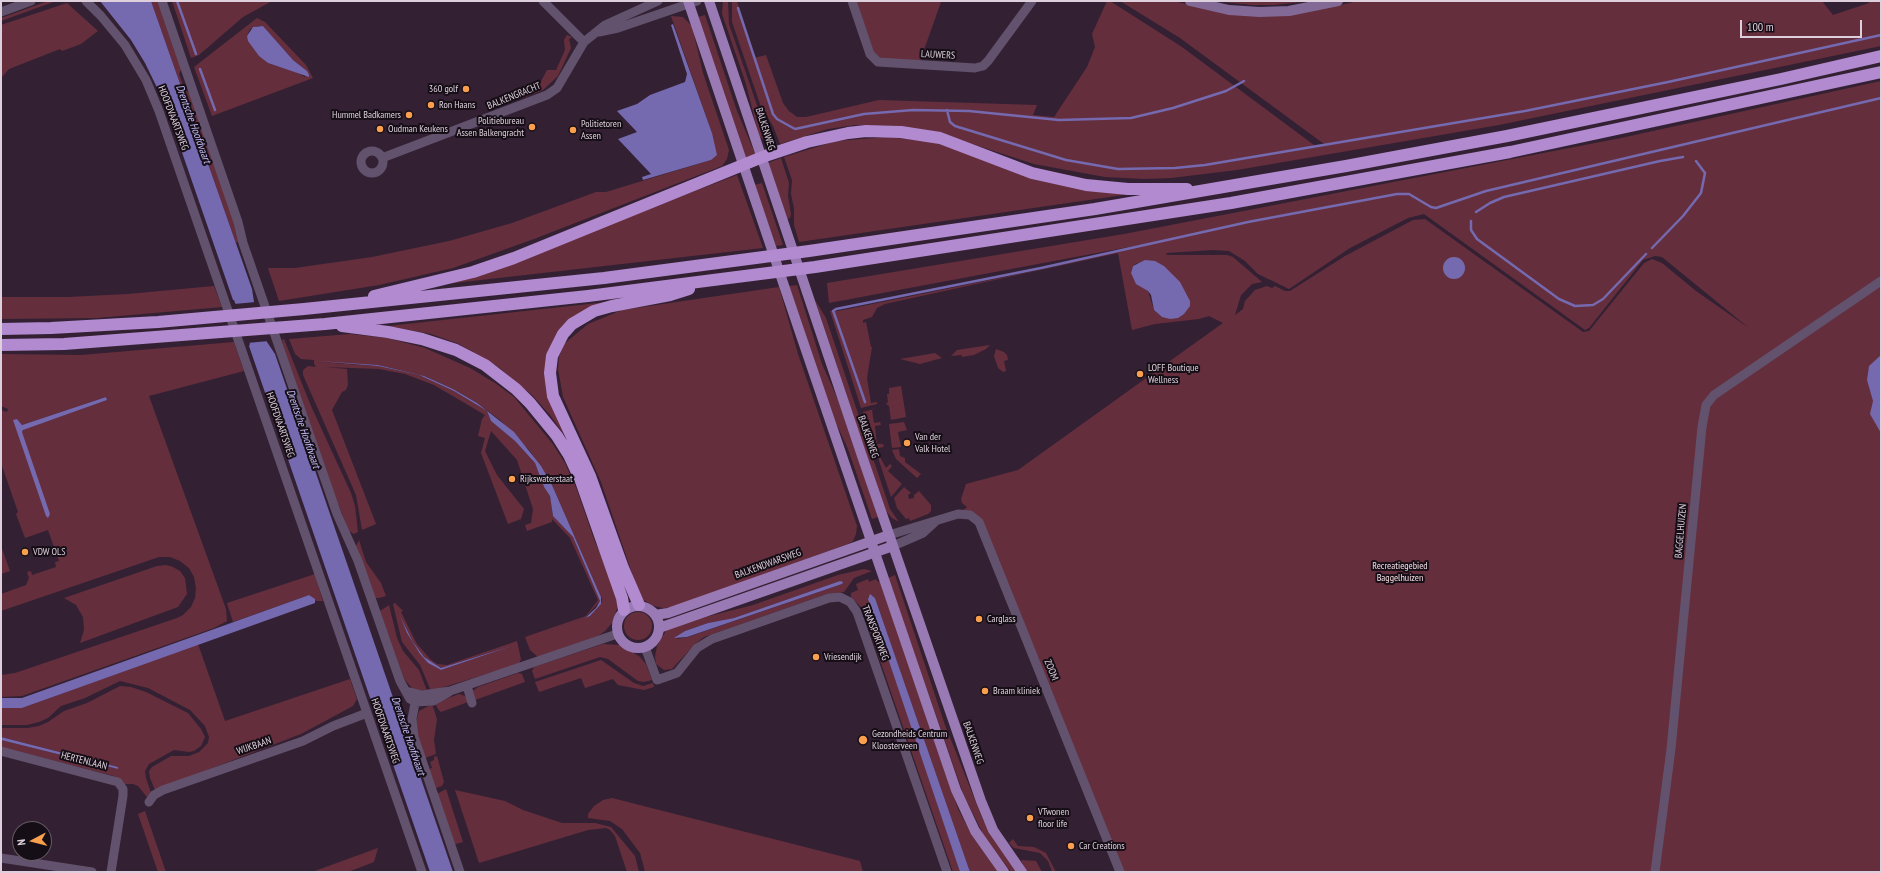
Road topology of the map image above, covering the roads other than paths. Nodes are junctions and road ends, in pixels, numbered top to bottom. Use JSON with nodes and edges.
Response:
{"nodes":[{"id":1,"x":31,"y":1,"type":"edge"},
{"id":2,"x":86,"y":1,"type":"edge"},
{"id":3,"x":162,"y":1,"type":"edge"},
{"id":4,"x":543,"y":1,"type":"edge"},
{"id":5,"x":658,"y":1,"type":"edge"},
{"id":6,"x":709,"y":1,"type":"edge"},
{"id":7,"x":852,"y":1,"type":"edge"},
{"id":8,"x":1032,"y":1,"type":"edge"},
{"id":9,"x":1190,"y":1,"type":"edge"},
{"id":10,"x":1338,"y":1,"type":"edge"},
{"id":11,"x":691,"y":2,"type":"edge"},
{"id":12,"x":1,"y":12,"type":"edge"},
{"id":13,"x":598,"y":33,"type":"junction"},
{"id":14,"x":584,"y":42,"type":"junction"},
{"id":15,"x":1881,"y":56,"type":"edge"},
{"id":16,"x":1881,"y":72,"type":"edge"},
{"id":17,"x":382,"y":158,"type":"dead end"},
{"id":18,"x":762,"y":158,"type":"junction"},
{"id":19,"x":744,"y":166,"type":"junction"},
{"id":20,"x":1208,"y":190,"type":"junction"},
{"id":21,"x":713,"y":280,"type":"junction"},
{"id":22,"x":1881,"y":281,"type":"edge"},
{"id":23,"x":326,"y":307,"type":"junction"},
{"id":24,"x":325,"y":324,"type":"junction"},
{"id":25,"x":1,"y":329,"type":"edge"},
{"id":26,"x":1,"y":345,"type":"edge"},
{"id":27,"x":935,"y":522,"type":"junction"},
{"id":28,"x":889,"y":535,"type":"junction"},
{"id":29,"x":871,"y":541,"type":"junction"},
{"id":30,"x":893,"y":546,"type":"junction"},
{"id":31,"x":875,"y":553,"type":"junction"},
{"id":32,"x":639,"y":606,"type":"junction"},
{"id":33,"x":624,"y":610,"type":"junction"},
{"id":34,"x":655,"y":615,"type":"junction"},
{"id":35,"x":659,"y":628,"type":"junction"},
{"id":36,"x":617,"y":634,"type":"junction"},
{"id":37,"x":645,"y":647,"type":"junction"},
{"id":38,"x":467,"y":686,"type":"junction"},
{"id":39,"x":415,"y":698,"type":"junction"},
{"id":40,"x":472,"y":702,"type":"dead end"},
{"id":41,"x":367,"y":713,"type":"junction"},
{"id":42,"x":1,"y":751,"type":"edge"},
{"id":43,"x":149,"y":802,"type":"dead end"},
{"id":44,"x":1,"y":858,"type":"edge"},
{"id":45,"x":945,"y":870,"type":"edge"},
{"id":46,"x":92,"y":872,"type":"edge"},
{"id":47,"x":111,"y":872,"type":"edge"},
{"id":48,"x":422,"y":872,"type":"edge"},
{"id":49,"x":460,"y":872,"type":"edge"},
{"id":50,"x":1004,"y":872,"type":"edge"},
{"id":51,"x":1022,"y":872,"type":"edge"},
{"id":52,"x":1120,"y":872,"type":"edge"},
{"id":53,"x":1654,"y":872,"type":"edge"}],
"edges":[{"from":1,"to":12,"type":"street"},
{"from":2,"to":41,"type":"street","name":"HOOFDVAARTSWEG"},
{"from":3,"to":39,"type":"street"},
{"from":4,"to":14,"type":"street"},
{"from":5,"to":13,"type":"street","name":"BALKENGRACHT"},
{"from":6,"to":18,"type":"main road","name":"BALKENWEG"},
{"from":7,"to":8,"type":"street","name":"LAUWERS"},
{"from":9,"to":10,"type":"street"},
{"from":11,"to":13,"type":"street","name":"BALKENGRACHT"},
{"from":11,"to":19,"type":"main road"},
{"from":13,"to":14,"type":"street","name":"BALKENGRACHT"},
{"from":14,"to":17,"type":"street","name":"BALKENGRACHT"},
{"from":15,"to":20,"type":"highway"},
{"from":16,"to":21,"type":"highway"},
{"from":18,"to":19,"type":"highway"},
{"from":18,"to":20,"type":"highway"},
{"from":18,"to":28,"type":"main road","name":"BALKENWEG"},
{"from":19,"to":23,"type":"highway"},
{"from":19,"to":29,"type":"main road"},
{"from":20,"to":23,"type":"highway"},
{"from":21,"to":24,"type":"highway"},
{"from":21,"to":32,"type":"highway"},
{"from":22,"to":53,"type":"street","name":"BAGGELHUIZEN"},
{"from":23,"to":25,"type":"highway"},
{"from":24,"to":26,"type":"highway"},
{"from":24,"to":33,"type":"highway"},
{"from":27,"to":28,"type":"street","name":"ZOOM"},
{"from":27,"to":30,"type":"street","name":"ZOOM"},
{"from":27,"to":52,"type":"street","name":"ZOOM"},
{"from":28,"to":29,"type":"main road","name":"BALKENDWARSWEG"},
{"from":28,"to":30,"type":"main road","name":"BALKENWEG"},
{"from":29,"to":31,"type":"main road"},
{"from":29,"to":34,"type":"main road","name":"BALKENDWARSWEG"},
{"from":30,"to":31,"type":"main road","name":"ZOOM"},
{"from":30,"to":51,"type":"main road","name":"BALKENWEG"},
{"from":31,"to":35,"type":"main road"},
{"from":31,"to":50,"type":"main road"},
{"from":32,"to":33,"type":"main road"},
{"from":32,"to":34,"type":"main road"},
{"from":33,"to":36,"type":"main road"},
{"from":34,"to":35,"type":"main road"},
{"from":35,"to":37,"type":"main road"},
{"from":36,"to":37,"type":"main road"},
{"from":36,"to":38,"type":"street"},
{"from":37,"to":45,"type":"street","name":"TRANSPORTWEG"},
{"from":38,"to":39,"type":"street"},
{"from":38,"to":40,"type":"street"},
{"from":39,"to":49,"type":"street"},
{"from":41,"to":43,"type":"street","name":"WIJKBAAN"},
{"from":41,"to":48,"type":"street","name":"HOOFDVAARTSWEG"},
{"from":42,"to":47,"type":"street","name":"HERTENLAAN"},
{"from":44,"to":46,"type":"street"}]}
